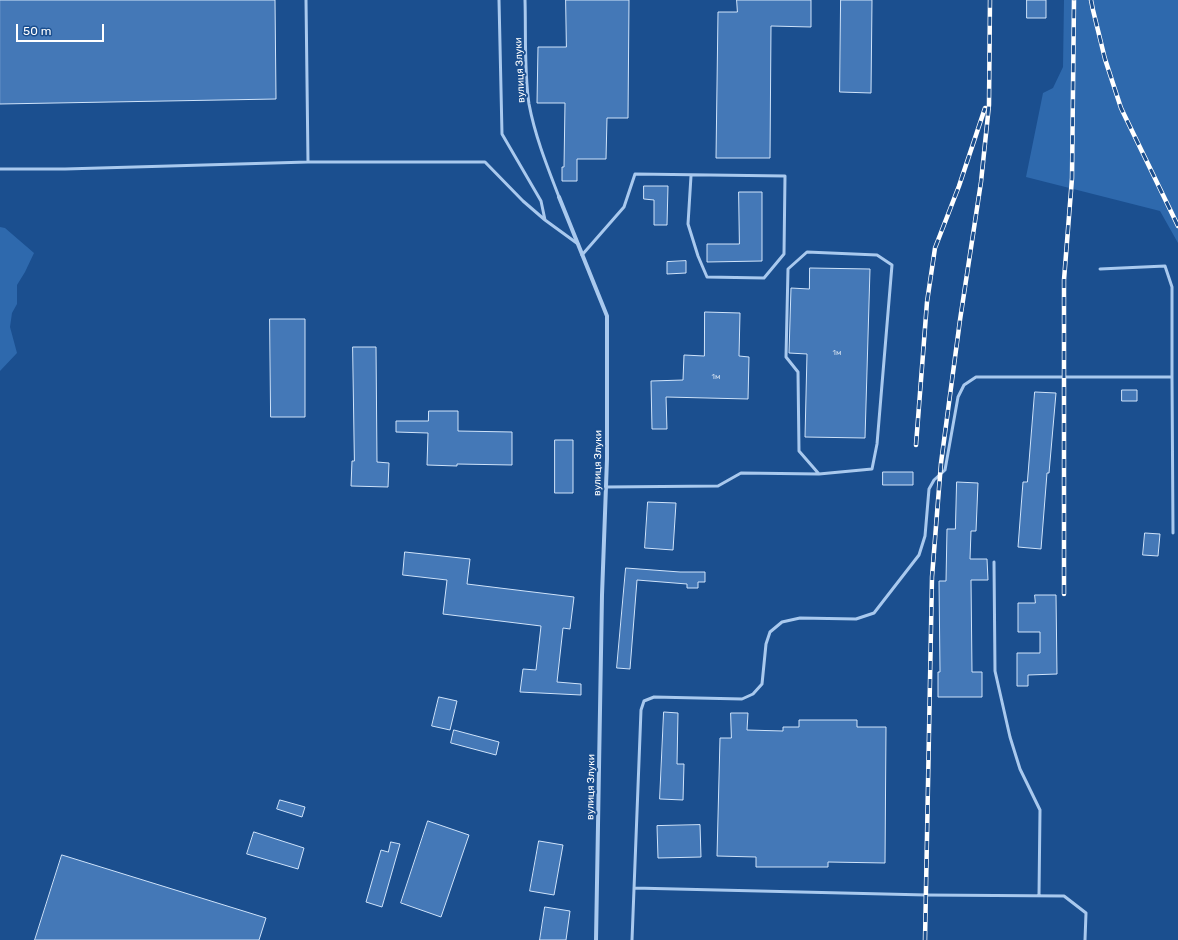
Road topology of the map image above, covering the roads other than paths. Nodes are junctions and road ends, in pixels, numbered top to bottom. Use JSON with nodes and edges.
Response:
{"nodes":[{"id":1,"x":306,"y":0,"type":"edge"},
{"id":2,"x":499,"y":0,"type":"edge"},
{"id":3,"x":525,"y":0,"type":"edge"},
{"id":4,"x":308,"y":162,"type":"junction"},
{"id":5,"x":0,"y":169,"type":"edge"},
{"id":6,"x":691,"y":176,"type":"junction"},
{"id":7,"x":559,"y":197,"type":"joint"},
{"id":8,"x":545,"y":220,"type":"junction"},
{"id":9,"x":578,"y":244,"type":"junction"},
{"id":10,"x":582,"y":255,"type":"junction"},
{"id":11,"x":1100,"y":269,"type":"dead end"},
{"id":12,"x":1174,"y":376,"type":"junction"},
{"id":13,"x":819,"y":474,"type":"junction"},
{"id":14,"x":606,"y":487,"type":"junction"},
{"id":15,"x":1173,"y":532,"type":"dead end"},
{"id":16,"x":994,"y":562,"type":"dead end"},
{"id":17,"x":634,"y":888,"type":"junction"},
{"id":18,"x":1038,"y":895,"type":"junction"},
{"id":19,"x":596,"y":940,"type":"edge"},
{"id":20,"x":632,"y":940,"type":"edge"},
{"id":21,"x":1085,"y":940,"type":"edge"}],
"edges":[{"from":1,"to":4,"type":"lane"},
{"from":2,"to":8,"type":"lane"},
{"from":3,"to":7,"type":"lane","name":"вулиця Злуки"},
{"from":4,"to":5,"type":"lane"},
{"from":4,"to":8,"type":"lane"},
{"from":6,"to":6,"type":"lane"},
{"from":6,"to":10,"type":"lane"},
{"from":7,"to":9,"type":"street","name":"вулиця Злуки"},
{"from":8,"to":9,"type":"lane"},
{"from":9,"to":10,"type":"street","name":"вулиця Злуки"},
{"from":10,"to":14,"type":"street","name":"вулиця Злуки"},
{"from":11,"to":12,"type":"lane"},
{"from":12,"to":15,"type":"lane"},
{"from":12,"to":17,"type":"lane"},
{"from":13,"to":13,"type":"lane"},
{"from":13,"to":14,"type":"lane"},
{"from":14,"to":19,"type":"street","name":"вулиця Злуки"},
{"from":16,"to":18,"type":"lane"},
{"from":17,"to":18,"type":"lane"},
{"from":17,"to":20,"type":"lane"},
{"from":18,"to":21,"type":"lane"}]}
